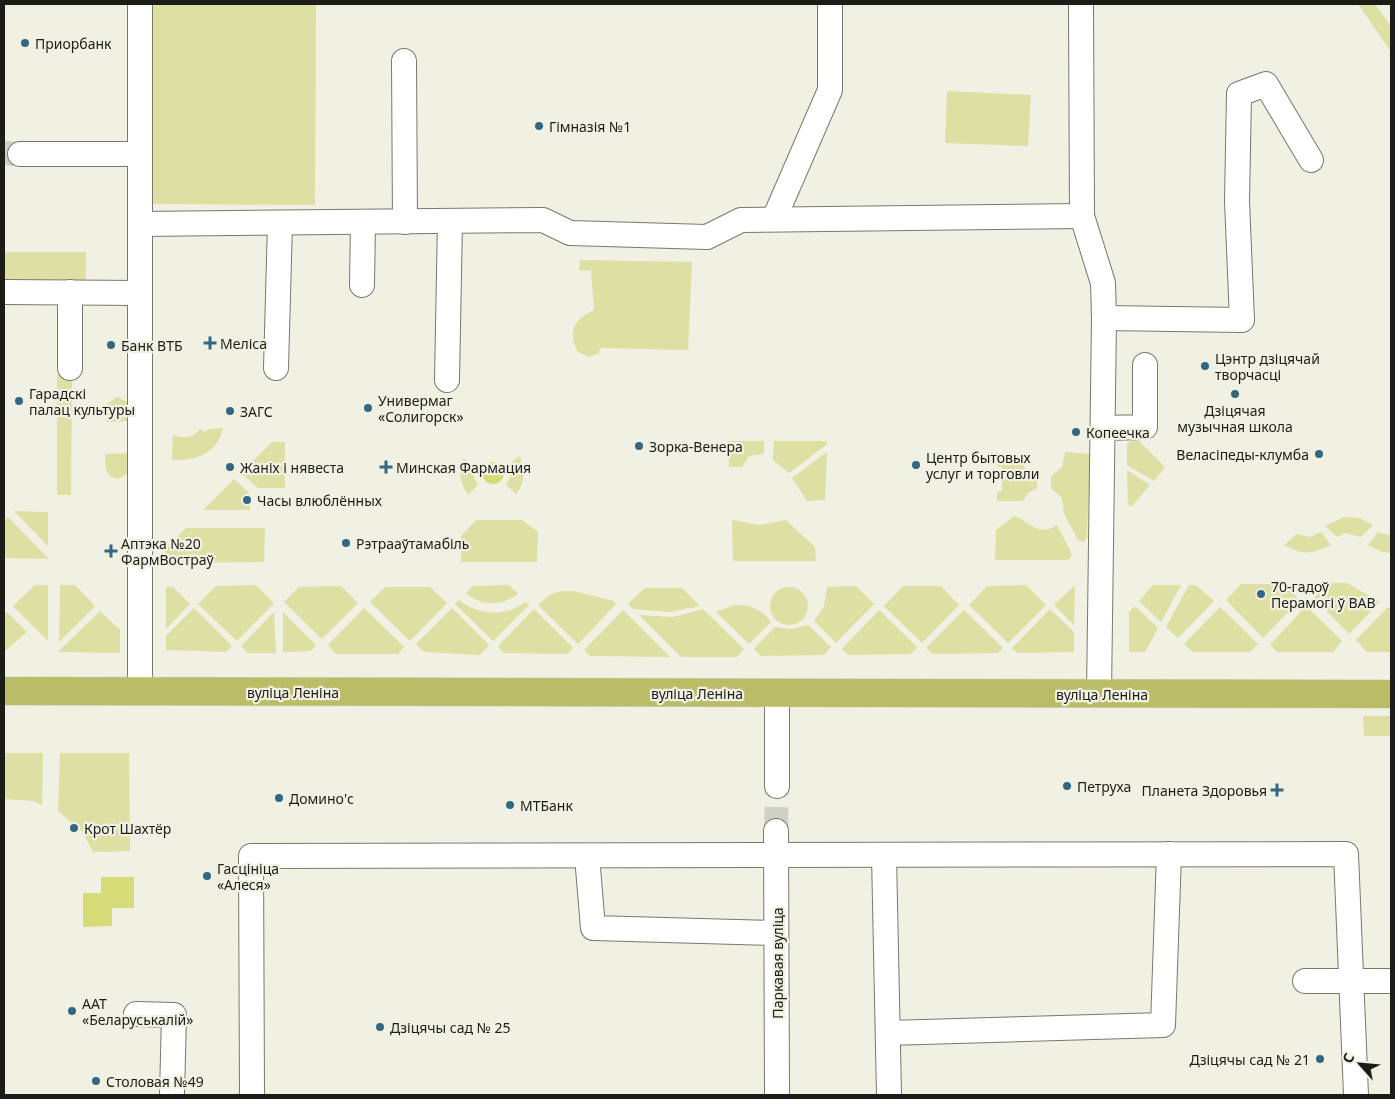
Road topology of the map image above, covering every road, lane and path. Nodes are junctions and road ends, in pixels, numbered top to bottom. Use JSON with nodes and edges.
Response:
{"nodes":[{"id":1,"x":140,"y":4,"type":"edge"},
{"id":2,"x":830,"y":4,"type":"edge"},
{"id":3,"x":1081,"y":4,"type":"edge"},
{"id":4,"x":404,"y":61,"type":"dead end"},
{"id":5,"x":20,"y":154,"type":"tunnel mouth"},
{"id":6,"x":140,"y":154,"type":"junction"},
{"id":7,"x":1311,"y":160,"type":"dead end"},
{"id":8,"x":1082,"y":216,"type":"junction"},
{"id":9,"x":774,"y":219,"type":"junction"},
{"id":10,"x":450,"y":221,"type":"junction"},
{"id":11,"x":363,"y":222,"type":"junction"},
{"id":12,"x":405,"y":222,"type":"junction"},
{"id":13,"x":280,"y":223,"type":"junction"},
{"id":14,"x":140,"y":224,"type":"junction"},
{"id":15,"x":362,"y":285,"type":"dead end"},
{"id":16,"x":4,"y":292,"type":"edge"},
{"id":17,"x":70,"y":292,"type":"junction"},
{"id":18,"x":140,"y":293,"type":"junction"},
{"id":19,"x":1104,"y":318,"type":"junction"},
{"id":20,"x":1145,"y":365,"type":"dead end"},
{"id":21,"x":70,"y":368,"type":"dead end"},
{"id":22,"x":276,"y":368,"type":"dead end"},
{"id":23,"x":447,"y":380,"type":"dead end"},
{"id":24,"x":1103,"y":428,"type":"junction"},
{"id":25,"x":4,"y":691,"type":"edge"},
{"id":26,"x":140,"y":692,"type":"junction"},
{"id":27,"x":777,"y":693,"type":"junction"},
{"id":28,"x":1099,"y":694,"type":"junction"},
{"id":29,"x":1391,"y":694,"type":"edge"},
{"id":30,"x":777,"y":786,"type":"tunnel mouth"},
{"id":31,"x":776,"y":831,"type":"tunnel mouth"},
{"id":32,"x":1169,"y":854,"type":"junction"},
{"id":33,"x":776,"y":855,"type":"junction"},
{"id":34,"x":884,"y":855,"type":"junction"},
{"id":35,"x":587,"y":856,"type":"junction"},
{"id":36,"x":776,"y":933,"type":"junction"},
{"id":37,"x":1351,"y":980,"type":"junction"},
{"id":38,"x":1391,"y":980,"type":"edge"},
{"id":39,"x":1305,"y":981,"type":"dead end"},
{"id":40,"x":136,"y":1014,"type":"dead end"},
{"id":41,"x":888,"y":1033,"type":"junction"},
{"id":42,"x":172,"y":1095,"type":"edge"},
{"id":43,"x":252,"y":1095,"type":"edge"},
{"id":44,"x":777,"y":1095,"type":"edge"},
{"id":45,"x":889,"y":1095,"type":"edge"},
{"id":46,"x":1356,"y":1095,"type":"edge"}],
"edges":[{"from":1,"to":6,"type":"street"},
{"from":2,"to":9,"type":"street"},
{"from":3,"to":8,"type":"street"},
{"from":4,"to":12,"type":"street"},
{"from":5,"to":6,"type":"street"},
{"from":6,"to":14,"type":"street"},
{"from":7,"to":19,"type":"street"},
{"from":8,"to":9,"type":"street"},
{"from":8,"to":19,"type":"street"},
{"from":9,"to":10,"type":"street"},
{"from":10,"to":12,"type":"street"},
{"from":10,"to":23,"type":"street"},
{"from":11,"to":12,"type":"street"},
{"from":11,"to":13,"type":"street"},
{"from":11,"to":15,"type":"street"},
{"from":13,"to":14,"type":"street"},
{"from":13,"to":22,"type":"street"},
{"from":14,"to":18,"type":"street"},
{"from":16,"to":17,"type":"street"},
{"from":17,"to":18,"type":"street"},
{"from":17,"to":21,"type":"street"},
{"from":18,"to":26,"type":"street"},
{"from":19,"to":24,"type":"street"},
{"from":20,"to":24,"type":"street"},
{"from":24,"to":28,"type":"street"},
{"from":25,"to":26,"type":"main road","name":"вуліца Леніна"},
{"from":26,"to":27,"type":"main road","name":"вуліца Леніна"},
{"from":27,"to":28,"type":"main road","name":"вуліца Леніна"},
{"from":27,"to":30,"type":"street"},
{"from":28,"to":29,"type":"main road","name":"вуліца Леніна"},
{"from":31,"to":33,"type":"street","name":"Паркавая вуліца"},
{"from":32,"to":34,"type":"street"},
{"from":32,"to":37,"type":"street"},
{"from":32,"to":41,"type":"street"},
{"from":33,"to":34,"type":"street"},
{"from":33,"to":35,"type":"street"},
{"from":33,"to":36,"type":"street","name":"Паркавая вуліца"},
{"from":34,"to":41,"type":"street"},
{"from":35,"to":36,"type":"street"},
{"from":35,"to":43,"type":"street"},
{"from":36,"to":44,"type":"street","name":"Паркавая вуліца"},
{"from":37,"to":38,"type":"street"},
{"from":37,"to":39,"type":"street"},
{"from":37,"to":46,"type":"street"},
{"from":40,"to":42,"type":"street"},
{"from":41,"to":45,"type":"street"}]}
